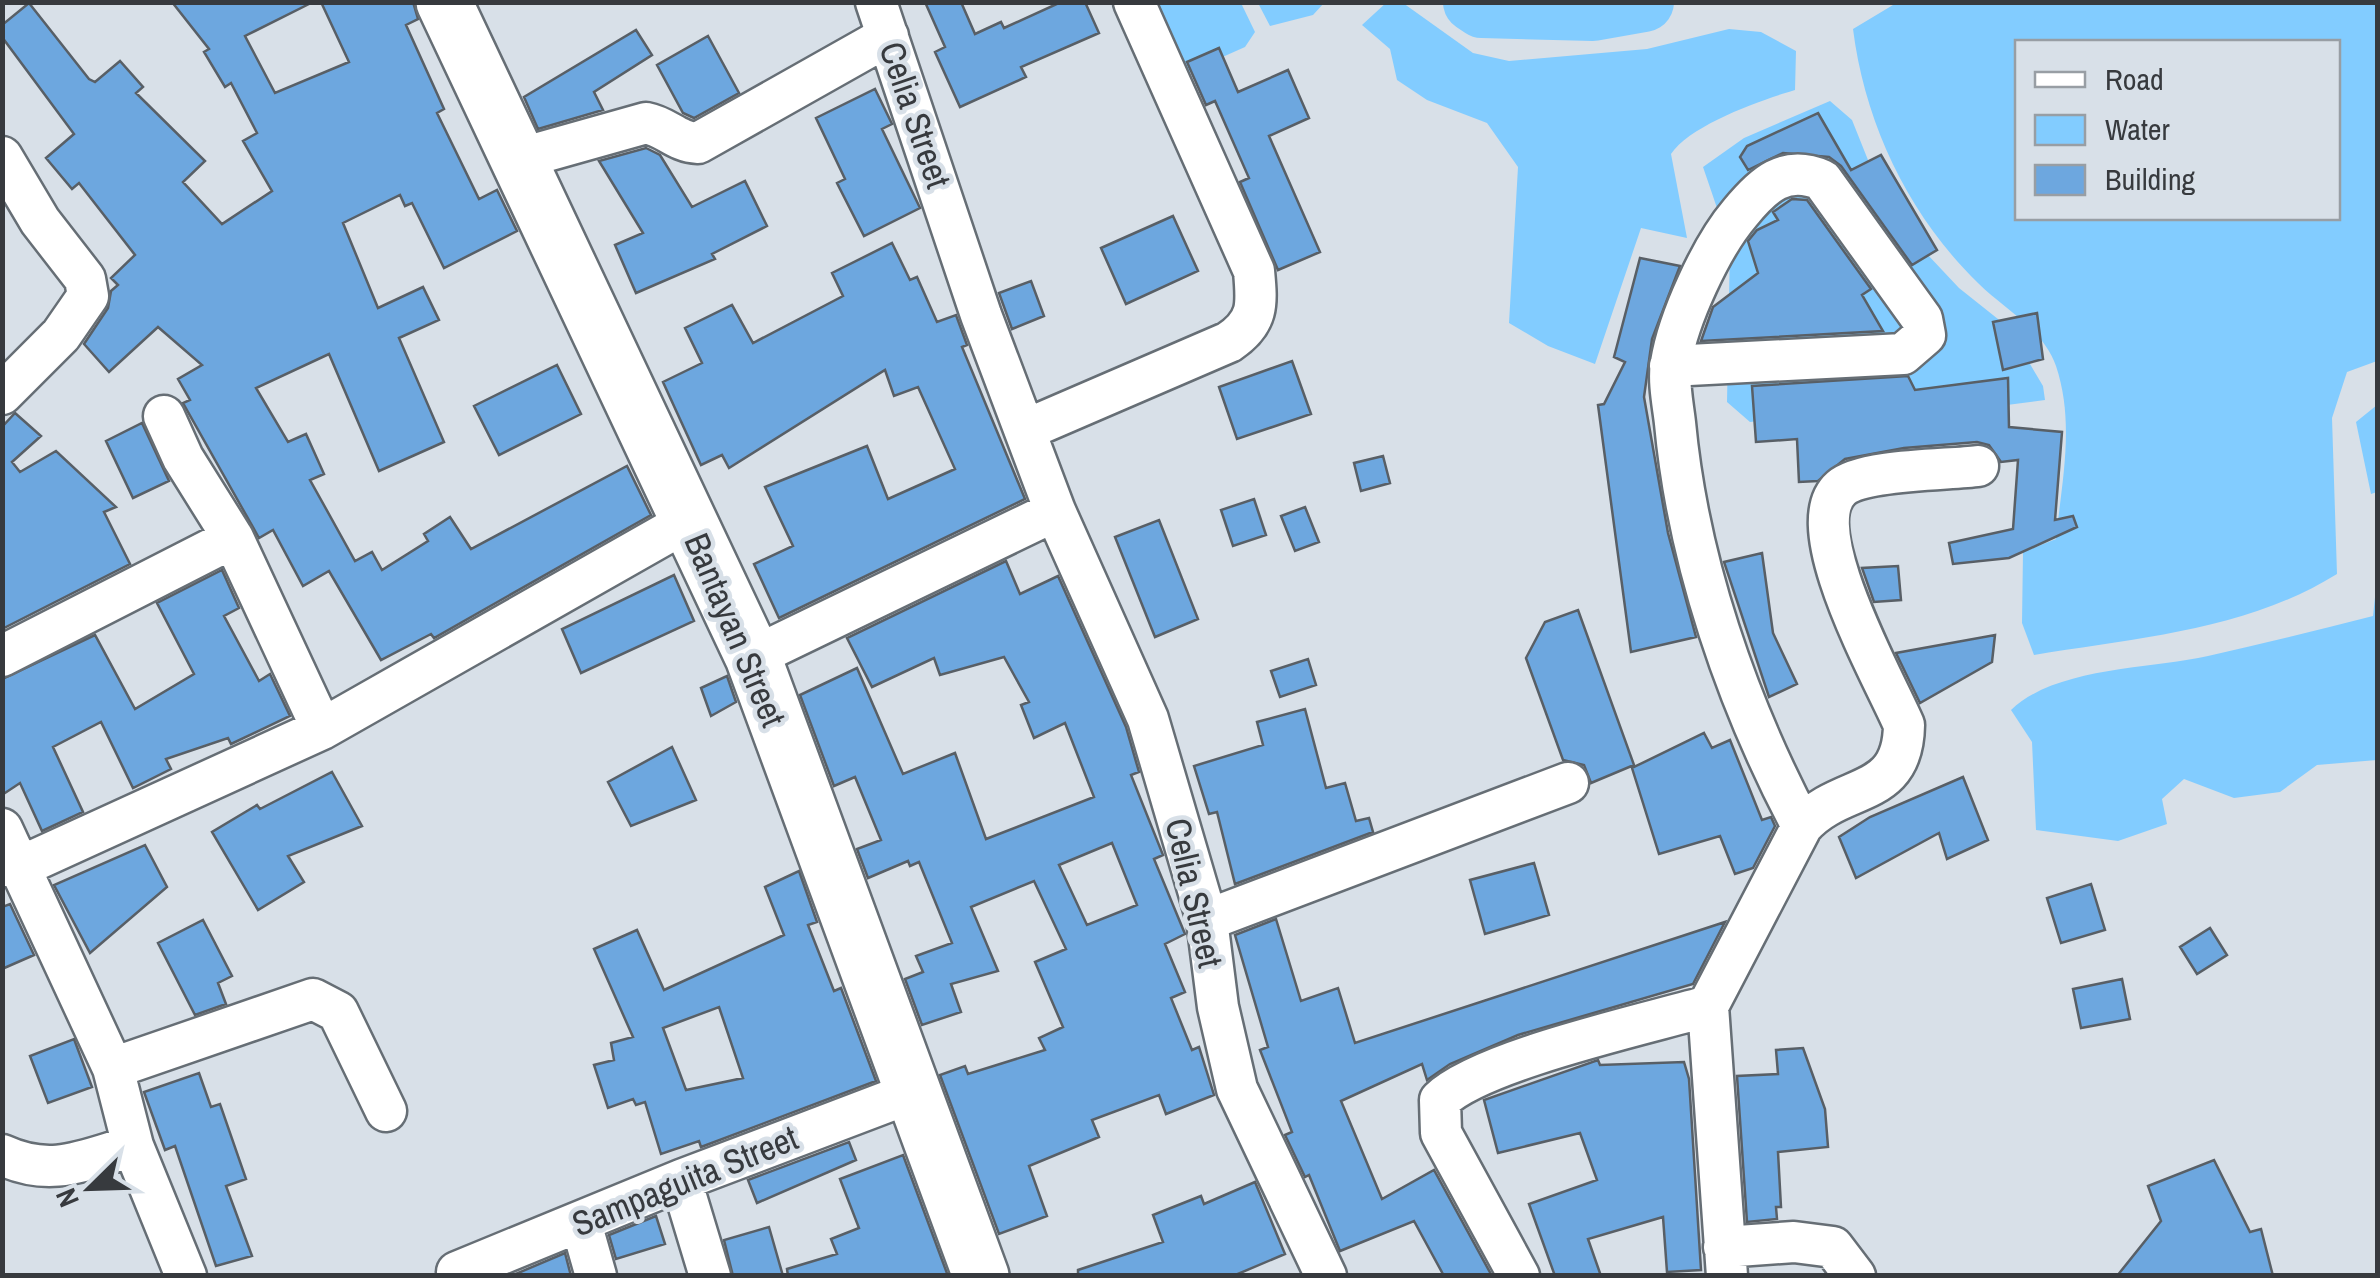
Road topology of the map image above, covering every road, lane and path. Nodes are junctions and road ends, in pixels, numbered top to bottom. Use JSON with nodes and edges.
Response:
{"nodes":[{"id":1,"x":444,"y":2,"type":"edge"},
{"id":2,"x":1134,"y":2,"type":"edge"},
{"id":3,"x":882,"y":19,"type":"edge"},
{"id":4,"x":2,"y":157,"type":"edge"},
{"id":5,"x":518,"y":159,"type":"junction"},
{"id":6,"x":1670,"y":366,"type":"junction"},
{"id":7,"x":2,"y":394,"type":"edge"},
{"id":8,"x":164,"y":416,"type":"dead end"},
{"id":9,"x":1025,"y":430,"type":"junction"},
{"id":10,"x":1978,"y":466,"type":"dead end"},
{"id":11,"x":1055,"y":510,"type":"junction"},
{"id":12,"x":688,"y":521,"type":"junction"},
{"id":13,"x":233,"y":538,"type":"junction"},
{"id":14,"x":2,"y":656,"type":"edge"},
{"id":15,"x":753,"y":657,"type":"junction"},
{"id":16,"x":322,"y":729,"type":"junction"},
{"id":17,"x":1568,"y":784,"type":"dead end"},
{"id":18,"x":1802,"y":826,"type":"junction"},
{"id":19,"x":2,"y":829,"type":"edge"},
{"id":20,"x":12,"y":866,"type":"edge"},
{"id":21,"x":1208,"y":920,"type":"junction"},
{"id":22,"x":1708,"y":1006,"type":"junction"},
{"id":23,"x":113,"y":1068,"type":"junction"},
{"id":24,"x":913,"y":1092,"type":"junction"},
{"id":25,"x":386,"y":1112,"type":"dead end"},
{"id":26,"x":133,"y":1146,"type":"junction"},
{"id":27,"x":2,"y":1156,"type":"edge"},
{"id":28,"x":681,"y":1180,"type":"junction"},
{"id":29,"x":581,"y":1223,"type":"junction"},
{"id":30,"x":1725,"y":1261,"type":"edge"},
{"id":31,"x":457,"y":1272,"type":"dead end"},
{"id":32,"x":1511,"y":1273,"type":"edge"},
{"id":33,"x":186,"y":1276,"type":"edge"},
{"id":34,"x":596,"y":1276,"type":"edge"},
{"id":35,"x":710,"y":1276,"type":"edge"},
{"id":36,"x":981,"y":1276,"type":"edge"},
{"id":37,"x":1326,"y":1276,"type":"edge"},
{"id":38,"x":1855,"y":1276,"type":"edge"}],
"edges":[{"from":1,"to":5,"type":"main road","name":"Bantayan Street"},
{"from":2,"to":9,"type":"street"},
{"from":3,"to":5,"type":"street"},
{"from":3,"to":9,"type":"street","name":"Celia Street"},
{"from":4,"to":7,"type":"street"},
{"from":5,"to":12,"type":"main road","name":"Bantayan Street"},
{"from":6,"to":6,"type":"street"},
{"from":6,"to":18,"type":"street"},
{"from":8,"to":13,"type":"street"},
{"from":9,"to":11,"type":"street","name":"Celia Street"},
{"from":10,"to":18,"type":"street"},
{"from":11,"to":15,"type":"street"},
{"from":11,"to":21,"type":"street","name":"Celia Street"},
{"from":12,"to":15,"type":"main road","name":"Bantayan Street"},
{"from":12,"to":16,"type":"street"},
{"from":13,"to":14,"type":"street"},
{"from":13,"to":16,"type":"street"},
{"from":15,"to":24,"type":"main road","name":"Bantayan Street"},
{"from":16,"to":20,"type":"street"},
{"from":17,"to":21,"type":"street"},
{"from":18,"to":22,"type":"street"},
{"from":19,"to":20,"type":"street"},
{"from":20,"to":23,"type":"street"},
{"from":21,"to":37,"type":"street","name":"Celia Street"},
{"from":22,"to":30,"type":"street"},
{"from":22,"to":32,"type":"street"},
{"from":23,"to":25,"type":"street"},
{"from":23,"to":26,"type":"street"},
{"from":24,"to":28,"type":"street","name":"Sampaguita Street"},
{"from":24,"to":36,"type":"main road","name":"Bantayan Street"},
{"from":26,"to":27,"type":"street"},
{"from":26,"to":33,"type":"street"},
{"from":28,"to":29,"type":"street","name":"Sampaguita Street"},
{"from":28,"to":35,"type":"street"},
{"from":29,"to":31,"type":"street","name":"Sampaguita Street"},
{"from":29,"to":34,"type":"street"},
{"from":30,"to":38,"type":"street"}]}
